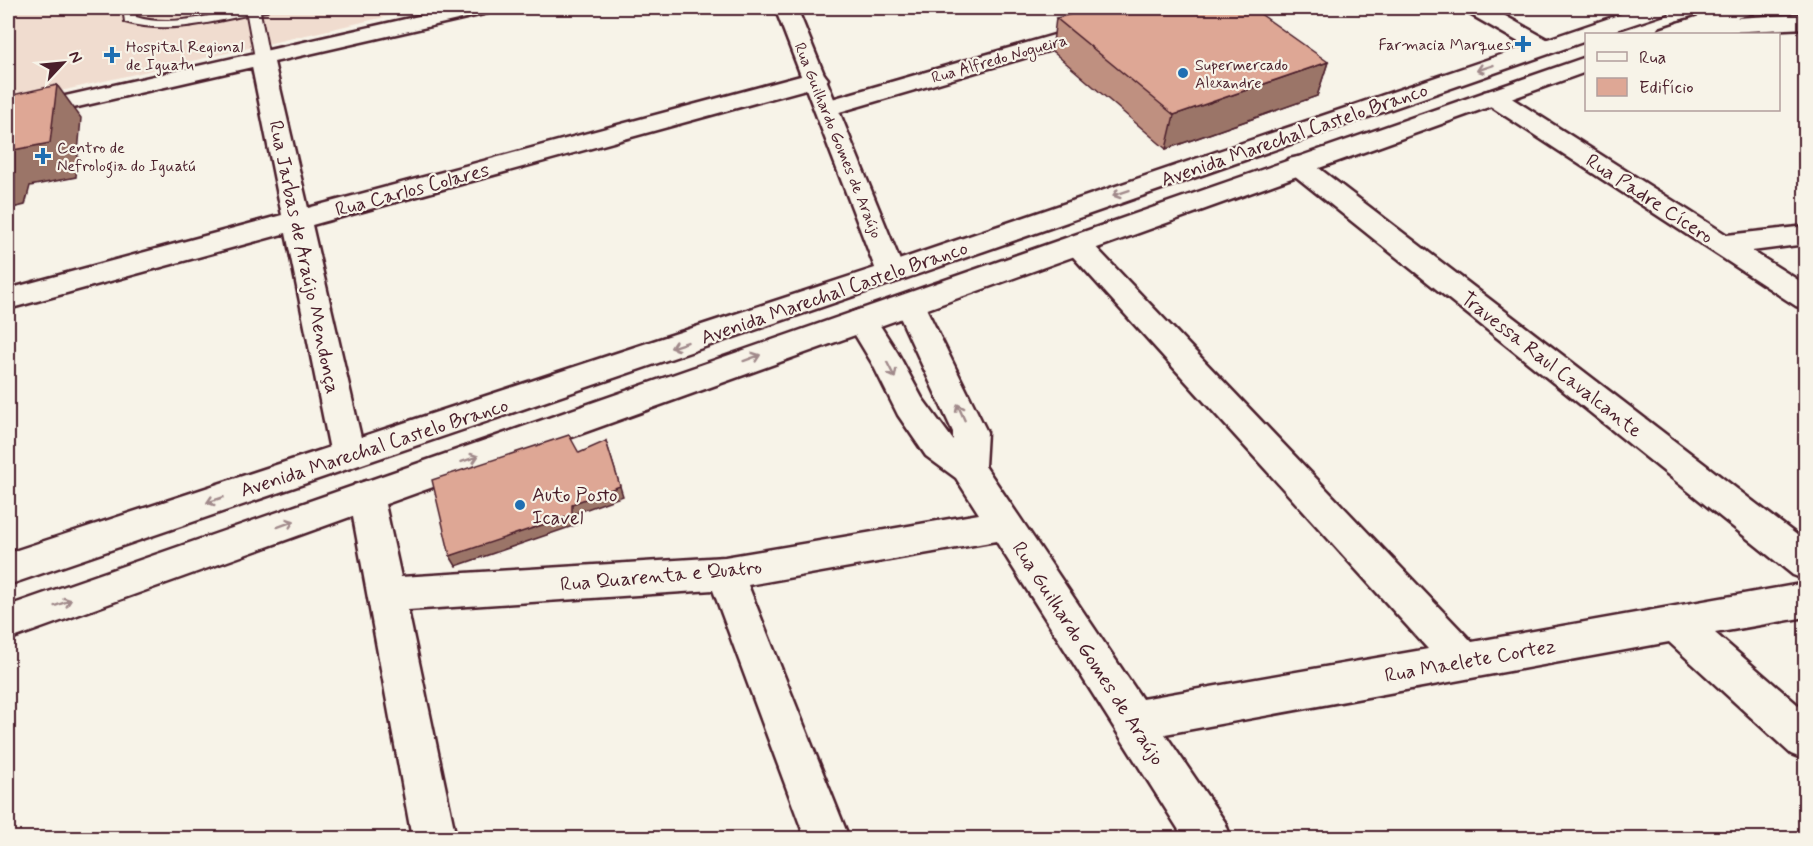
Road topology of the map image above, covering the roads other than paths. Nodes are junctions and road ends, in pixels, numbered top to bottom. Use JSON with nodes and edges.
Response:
{"nodes":[{"id":1,"x":129,"y":8,"type":"edge"},
{"id":2,"x":480,"y":8,"type":"edge"},
{"id":3,"x":786,"y":8,"type":"edge"},
{"id":4,"x":1170,"y":8,"type":"edge"},
{"id":5,"x":1476,"y":8,"type":"edge"},
{"id":6,"x":1659,"y":8,"type":"edge"},
{"id":7,"x":1744,"y":8,"type":"edge"},
{"id":8,"x":257,"y":9,"type":"edge"},
{"id":9,"x":1806,"y":21,"type":"edge"},
{"id":10,"x":1677,"y":31,"type":"edge"},
{"id":11,"x":1585,"y":33,"type":"edge"},
{"id":12,"x":1585,"y":33,"type":"edge"},
{"id":13,"x":1544,"y":47,"type":"junction"},
{"id":14,"x":262,"y":58,"type":"junction"},
{"id":15,"x":1585,"y":65,"type":"edge"},
{"id":16,"x":816,"y":78,"type":"junction"},
{"id":17,"x":1493,"y":97,"type":"junction"},
{"id":18,"x":827,"y":108,"type":"junction"},
{"id":19,"x":8,"y":116,"type":"edge"},
{"id":20,"x":1298,"y":165,"type":"junction"},
{"id":21,"x":297,"y":220,"type":"junction"},
{"id":22,"x":1806,"y":235,"type":"edge"},
{"id":23,"x":1077,"y":244,"type":"junction"},
{"id":24,"x":1723,"y":245,"type":"junction"},
{"id":25,"x":891,"y":273,"type":"junction"},
{"id":26,"x":8,"y":299,"type":"edge"},
{"id":27,"x":1806,"y":299,"type":"edge"},
{"id":28,"x":909,"y":304,"type":"junction"},
{"id":29,"x":861,"y":320,"type":"junction"},
{"id":30,"x":536,"y":393,"type":"junction"},
{"id":31,"x":551,"y":431,"type":"junction"},
{"id":32,"x":348,"y":455,"type":"junction"},
{"id":33,"x":968,"y":468,"type":"junction"},
{"id":34,"x":366,"y":495,"type":"junction"},
{"id":35,"x":1005,"y":524,"type":"junction"},
{"id":36,"x":1806,"y":564,"type":"edge"},
{"id":37,"x":8,"y":570,"type":"edge"},
{"id":38,"x":725,"y":573,"type":"junction"},
{"id":39,"x":385,"y":595,"type":"junction"},
{"id":40,"x":1806,"y":600,"type":"edge"},
{"id":41,"x":8,"y":623,"type":"edge"},
{"id":42,"x":1677,"y":624,"type":"junction"},
{"id":43,"x":1464,"y":661,"type":"junction"},
{"id":44,"x":1134,"y":720,"type":"junction"},
{"id":45,"x":1806,"y":740,"type":"edge"},
{"id":46,"x":434,"y":838,"type":"edge"},
{"id":47,"x":827,"y":838,"type":"edge"},
{"id":48,"x":1209,"y":838,"type":"edge"}],
"edges":[{"from":1,"to":8,"type":"lane"},
{"from":2,"to":14,"type":"street"},
{"from":3,"to":16,"type":"street","name":"Rua Guilhardo Gomes de Araújo"},
{"from":4,"to":18,"type":"street","name":"Rua Alfredo Nogueira"},
{"from":5,"to":13,"type":"street"},
{"from":6,"to":11,"type":"street","name":"Avenida Marechal Castelo Branco"},
{"from":7,"to":10,"type":"street"},
{"from":8,"to":14,"type":"lane"},
{"from":9,"to":10,"type":"street"},
{"from":12,"to":13,"type":"street","name":"Avenida Marechal Castelo Branco"},
{"from":13,"to":25,"type":"street","name":"Avenida Marechal Castelo Branco","one_way":true},
{"from":14,"to":19,"type":"street"},
{"from":14,"to":21,"type":"street","name":"Rua Jarbas de Araújo Mendonça"},
{"from":15,"to":17,"type":"street","name":"Avenida Marechal Castelo Branco"},
{"from":16,"to":18,"type":"street","name":"Rua Guilhardo Gomes de Araújo"},
{"from":16,"to":21,"type":"street","name":"Rua Carlos Colares"},
{"from":17,"to":20,"type":"street","name":"Avenida Marechal Castelo Branco"},
{"from":17,"to":24,"type":"street","name":"Rua Padre Cícero"},
{"from":18,"to":25,"type":"street","name":"Rua Guilhardo Gomes de Araújo"},
{"from":20,"to":23,"type":"street","name":"Avenida Marechal Castelo Branco"},
{"from":20,"to":36,"type":"street","name":"Travessa Raul Cavalcante"},
{"from":21,"to":26,"type":"street","name":"Rua Carlos Colares"},
{"from":21,"to":32,"type":"street","name":"Rua Jarbas de Araújo Mendonça"},
{"from":22,"to":24,"type":"street"},
{"from":23,"to":28,"type":"street","name":"Avenida Marechal Castelo Branco"},
{"from":23,"to":43,"type":"street"},
{"from":24,"to":27,"type":"street","name":"Rua Padre Cícero"},
{"from":25,"to":30,"type":"street","name":"Avenida Marechal Castelo Branco","one_way":true},
{"from":28,"to":29,"type":"street","name":"Avenida Marechal Castelo Branco"},
{"from":33,"to":28,"type":"street","one_way":true},
{"from":31,"to":29,"type":"street","name":"Avenida Marechal Castelo Branco","one_way":true},
{"from":29,"to":33,"type":"street","name":"Rua Guilhardo Gomes de Araújo","one_way":true},
{"from":30,"to":31,"type":"street"},
{"from":30,"to":32,"type":"street","name":"Avenida Marechal Castelo Branco"},
{"from":34,"to":31,"type":"street","name":"Avenida Marechal Castelo Branco","one_way":true},
{"from":32,"to":37,"type":"street","name":"Avenida Marechal Castelo Branco","one_way":true},
{"from":33,"to":35,"type":"street","name":"Rua Guilhardo Gomes de Araújo"},
{"from":34,"to":39,"type":"street"},
{"from":41,"to":34,"type":"street","name":"Avenida Marechal Castelo Branco","one_way":true},
{"from":35,"to":38,"type":"street","name":"Rua Quarenta e Quatro"},
{"from":35,"to":44,"type":"street","name":"Rua Guilhardo Gomes de Araújo"},
{"from":38,"to":39,"type":"street","name":"Rua Quarenta e Quatro"},
{"from":38,"to":47,"type":"street"},
{"from":39,"to":46,"type":"street"},
{"from":40,"to":42,"type":"street","name":"Rua Maelete Cortez"},
{"from":42,"to":43,"type":"street","name":"Rua Maelete Cortez"},
{"from":42,"to":45,"type":"street"},
{"from":43,"to":44,"type":"street","name":"Rua Maelete Cortez"},
{"from":44,"to":48,"type":"street","name":"Rua Guilhardo Gomes de Araújo"}]}
